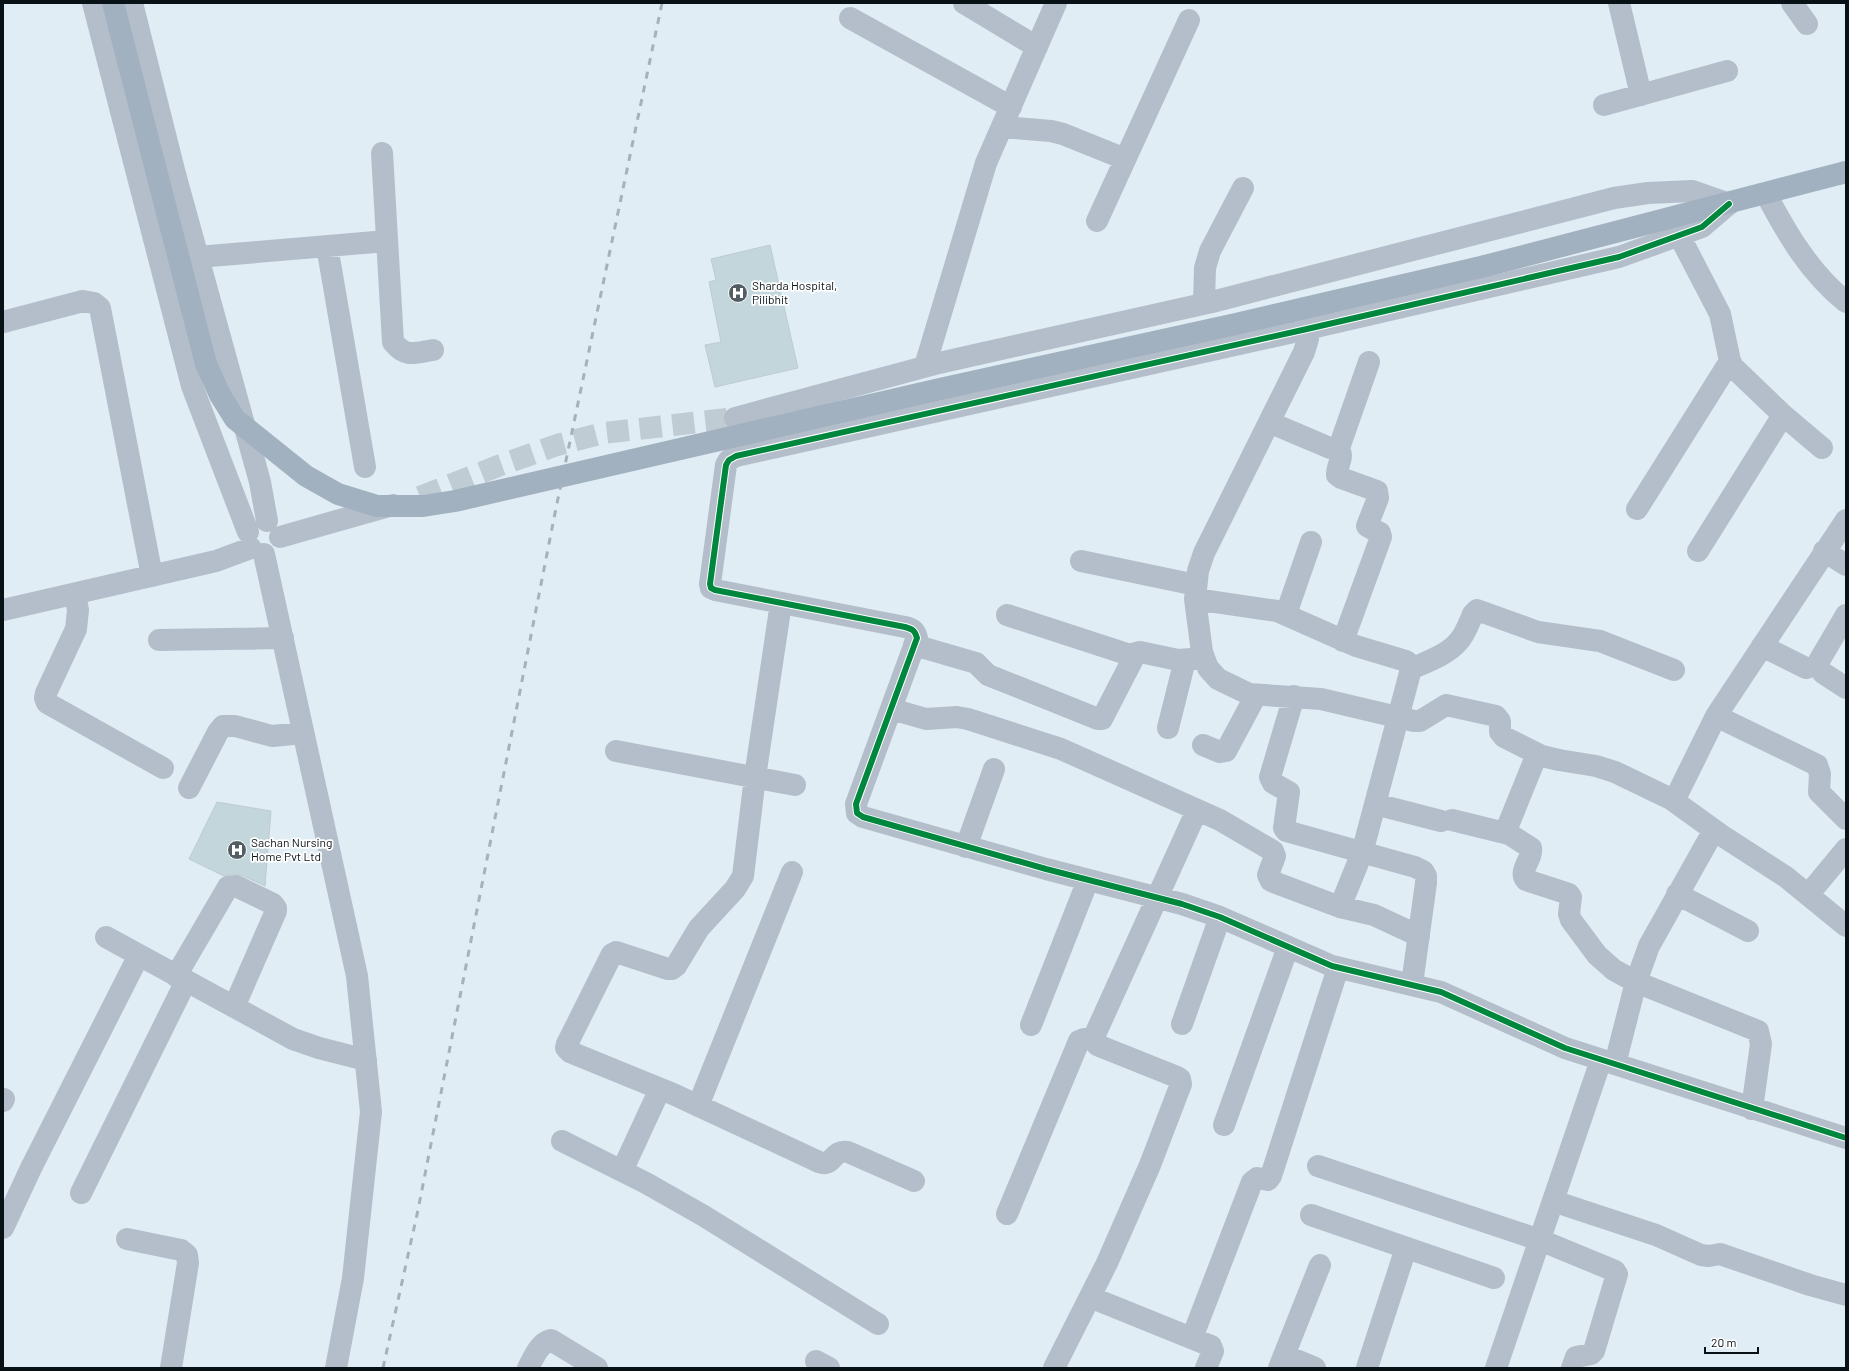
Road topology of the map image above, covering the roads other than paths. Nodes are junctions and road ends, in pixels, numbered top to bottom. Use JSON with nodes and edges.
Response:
{"nodes":[{"id":1,"x":93,"y":3,"type":"edge"},
{"id":2,"x":113,"y":3,"type":"edge"},
{"id":3,"x":132,"y":3,"type":"edge"},
{"id":4,"x":964,"y":3,"type":"edge"},
{"id":5,"x":1056,"y":3,"type":"edge"},
{"id":6,"x":1619,"y":3,"type":"edge"},
{"id":7,"x":1792,"y":3,"type":"edge"},
{"id":8,"x":850,"y":18,"type":"dead end"},
{"id":9,"x":1189,"y":20,"type":"dead end"},
{"id":10,"x":1807,"y":24,"type":"dead end"},
{"id":11,"x":1037,"y":47,"type":"junction"},
{"id":12,"x":1727,"y":71,"type":"dead end"},
{"id":13,"x":1641,"y":95,"type":"junction"},
{"id":14,"x":1604,"y":105,"type":"dead end"},
{"id":15,"x":1010,"y":107,"type":"junction"},
{"id":16,"x":1002,"y":127,"type":"junction"},
{"id":17,"x":382,"y":153,"type":"dead end"},
{"id":18,"x":1125,"y":159,"type":"junction"},
{"id":19,"x":1846,"y":172,"type":"edge"},
{"id":20,"x":1243,"y":188,"type":"dead end"},
{"id":21,"x":1766,"y":194,"type":"junction"},
{"id":22,"x":1729,"y":204,"type":"junction"},
{"id":23,"x":1097,"y":221,"type":"dead end"},
{"id":24,"x":1679,"y":235,"type":"junction"},
{"id":25,"x":387,"y":241,"type":"junction"},
{"id":26,"x":327,"y":246,"type":"junction"},
{"id":27,"x":198,"y":257,"type":"junction"},
{"id":28,"x":1846,"y":302,"type":"edge"},
{"id":29,"x":1204,"y":303,"type":"junction"},
{"id":30,"x":3,"y":321,"type":"edge"},
{"id":31,"x":1307,"y":329,"type":"junction"},
{"id":32,"x":433,"y":350,"type":"dead end"},
{"id":33,"x":1730,"y":361,"type":"junction"},
{"id":34,"x":1369,"y":362,"type":"dead end"},
{"id":35,"x":925,"y":366,"type":"junction"},
{"id":36,"x":1782,"y":415,"type":"junction"},
{"id":37,"x":735,"y":418,"type":"tunnel mouth"},
{"id":38,"x":1269,"y":422,"type":"junction"},
{"id":39,"x":1337,"y":446,"type":"junction"},
{"id":40,"x":1822,"y":448,"type":"dead end"},
{"id":41,"x":365,"y":467,"type":"dead end"},
{"id":42,"x":420,"y":497,"type":"tunnel mouth"},
{"id":43,"x":1637,"y":509,"type":"dead end"},
{"id":44,"x":1846,"y":520,"type":"edge"},
{"id":45,"x":273,"y":529,"type":"junction"},
{"id":46,"x":1312,"y":542,"type":"dead end"},
{"id":47,"x":254,"y":545,"type":"junction"},
{"id":48,"x":1698,"y":551,"type":"dead end"},
{"id":49,"x":1824,"y":551,"type":"junction"},
{"id":50,"x":1081,"y":561,"type":"dead end"},
{"id":51,"x":1846,"y":565,"type":"edge"},
{"id":52,"x":152,"y":576,"type":"junction"},
{"id":53,"x":1196,"y":592,"type":"junction"},
{"id":54,"x":75,"y":594,"type":"junction"},
{"id":55,"x":781,"y":603,"type":"junction"},
{"id":56,"x":3,"y":610,"type":"edge"},
{"id":57,"x":1286,"y":614,"type":"junction"},
{"id":58,"x":1007,"y":615,"type":"dead end"},
{"id":59,"x":1846,"y":615,"type":"edge"},
{"id":60,"x":283,"y":638,"type":"junction"},
{"id":61,"x":159,"y":640,"type":"dead end"},
{"id":62,"x":1343,"y":640,"type":"junction"},
{"id":63,"x":914,"y":644,"type":"junction"},
{"id":64,"x":1762,"y":646,"type":"junction"},
{"id":65,"x":1133,"y":656,"type":"junction"},
{"id":66,"x":1195,"y":659,"type":"junction"},
{"id":67,"x":1806,"y":668,"type":"dead end"},
{"id":68,"x":1411,"y":669,"type":"junction"},
{"id":69,"x":1674,"y":670,"type":"dead end"},
{"id":70,"x":1846,"y":688,"type":"edge"},
{"id":71,"x":1256,"y":695,"type":"junction"},
{"id":72,"x":1294,"y":696,"type":"junction"},
{"id":73,"x":891,"y":709,"type":"junction"},
{"id":74,"x":1716,"y":716,"type":"junction"},
{"id":75,"x":1397,"y":718,"type":"junction"},
{"id":76,"x":1168,"y":728,"type":"dead end"},
{"id":77,"x":303,"y":733,"type":"junction"},
{"id":78,"x":1203,"y":745,"type":"dead end"},
{"id":79,"x":616,"y":751,"type":"dead end"},
{"id":80,"x":1537,"y":754,"type":"junction"},
{"id":81,"x":164,"y":768,"type":"dead end"},
{"id":82,"x":994,"y":769,"type":"dead end"},
{"id":83,"x":755,"y":777,"type":"junction"},
{"id":84,"x":794,"y":785,"type":"dead end"},
{"id":85,"x":189,"y":788,"type":"dead end"},
{"id":86,"x":1674,"y":801,"type":"junction"},
{"id":87,"x":1375,"y":804,"type":"junction"},
{"id":88,"x":1197,"y":810,"type":"junction"},
{"id":89,"x":1846,"y":819,"type":"edge"},
{"id":90,"x":1714,"y":830,"type":"junction"},
{"id":91,"x":1509,"y":834,"type":"junction"},
{"id":92,"x":966,"y":847,"type":"junction"},
{"id":93,"x":1846,"y":849,"type":"edge"},
{"id":94,"x":1362,"y":853,"type":"junction"},
{"id":95,"x":792,"y":872,"type":"dead end"},
{"id":96,"x":1088,"y":880,"type":"junction"},
{"id":97,"x":1677,"y":894,"type":"junction"},
{"id":98,"x":1808,"y":895,"type":"junction"},
{"id":99,"x":1156,"y":898,"type":"junction"},
{"id":100,"x":1340,"y":907,"type":"junction"},
{"id":101,"x":1220,"y":917,"type":"junction"},
{"id":102,"x":1846,"y":926,"type":"edge"},
{"id":103,"x":1748,"y":932,"type":"dead end"},
{"id":104,"x":1418,"y":936,"type":"junction"},
{"id":105,"x":106,"y":938,"type":"dead end"},
{"id":106,"x":1288,"y":947,"type":"junction"},
{"id":107,"x":139,"y":955,"type":"junction"},
{"id":108,"x":1338,"y":968,"type":"junction"},
{"id":109,"x":181,"y":978,"type":"junction"},
{"id":110,"x":1636,"y":982,"type":"junction"},
{"id":111,"x":1412,"y":984,"type":"junction"},
{"id":112,"x":234,"y":1007,"type":"junction"},
{"id":113,"x":1182,"y":1024,"type":"dead end"},
{"id":114,"x":1031,"y":1025,"type":"dead end"},
{"id":115,"x":1093,"y":1039,"type":"junction"},
{"id":116,"x":366,"y":1060,"type":"junction"},
{"id":117,"x":1608,"y":1062,"type":"junction"},
{"id":118,"x":660,"y":1089,"type":"junction"},
{"id":119,"x":698,"y":1106,"type":"junction"},
{"id":120,"x":1752,"y":1108,"type":"junction"},
{"id":121,"x":1224,"y":1125,"type":"dead end"},
{"id":122,"x":1846,"y":1138,"type":"edge"},
{"id":123,"x":562,"y":1141,"type":"dead end"},
{"id":124,"x":1318,"y":1166,"type":"dead end"},
{"id":125,"x":622,"y":1171,"type":"junction"},
{"id":126,"x":914,"y":1181,"type":"dead end"},
{"id":127,"x":81,"y":1193,"type":"dead end"},
{"id":128,"x":1553,"y":1201,"type":"junction"},
{"id":129,"x":1007,"y":1214,"type":"dead end"},
{"id":130,"x":1311,"y":1214,"type":"dead end"},
{"id":131,"x":3,"y":1228,"type":"edge"},
{"id":132,"x":127,"y":1239,"type":"dead end"},
{"id":133,"x":1540,"y":1240,"type":"junction"},
{"id":134,"x":1406,"y":1248,"type":"junction"},
{"id":135,"x":1320,"y":1265,"type":"dead end"},
{"id":136,"x":1494,"y":1278,"type":"dead end"},
{"id":137,"x":1846,"y":1295,"type":"edge"},
{"id":138,"x":1090,"y":1297,"type":"junction"},
{"id":139,"x":878,"y":1324,"type":"dead end"},
{"id":140,"x":1192,"y":1338,"type":"junction"},
{"id":141,"x":1281,"y":1361,"type":"edge"},
{"id":142,"x":170,"y":1368,"type":"edge"},
{"id":143,"x":336,"y":1368,"type":"edge"},
{"id":144,"x":528,"y":1368,"type":"edge"},
{"id":145,"x":597,"y":1368,"type":"edge"},
{"id":146,"x":1054,"y":1368,"type":"edge"},
{"id":147,"x":1206,"y":1368,"type":"edge"},
{"id":148,"x":1315,"y":1368,"type":"edge"},
{"id":149,"x":1368,"y":1368,"type":"edge"},
{"id":150,"x":1496,"y":1368,"type":"edge"},
{"id":151,"x":1572,"y":1368,"type":"edge"}],
"edges":[{"from":1,"to":47,"type":"street"},
{"from":2,"to":22,"type":"highway"},
{"from":3,"to":27,"type":"street"},
{"from":4,"to":11,"type":"street"},
{"from":5,"to":11,"type":"street"},
{"from":6,"to":13,"type":"street"},
{"from":7,"to":10,"type":"street"},
{"from":8,"to":15,"type":"street"},
{"from":9,"to":18,"type":"street"},
{"from":11,"to":15,"type":"street"},
{"from":12,"to":13,"type":"street"},
{"from":13,"to":14,"type":"street"},
{"from":15,"to":16,"type":"street"},
{"from":16,"to":18,"type":"street"},
{"from":16,"to":35,"type":"street"},
{"from":17,"to":25,"type":"street"},
{"from":18,"to":23,"type":"street"},
{"from":19,"to":21,"type":"highway"},
{"from":20,"to":29,"type":"street"},
{"from":21,"to":22,"type":"highway"},
{"from":21,"to":28,"type":"street"},
{"from":22,"to":24,"type":"street"},
{"from":22,"to":29,"type":"street"},
{"from":24,"to":31,"type":"street"},
{"from":24,"to":33,"type":"street"},
{"from":25,"to":26,"type":"street"},
{"from":25,"to":32,"type":"street"},
{"from":26,"to":27,"type":"street"},
{"from":26,"to":41,"type":"street"},
{"from":27,"to":45,"type":"street"},
{"from":29,"to":35,"type":"street"},
{"from":30,"to":52,"type":"street"},
{"from":31,"to":38,"type":"street"},
{"from":31,"to":55,"type":"street"},
{"from":33,"to":36,"type":"street"},
{"from":33,"to":43,"type":"street"},
{"from":34,"to":39,"type":"street"},
{"from":35,"to":37,"type":"street"},
{"from":36,"to":40,"type":"street"},
{"from":36,"to":48,"type":"street"},
{"from":38,"to":39,"type":"street"},
{"from":38,"to":53,"type":"street"},
{"from":39,"to":62,"type":"street"},
{"from":42,"to":45,"type":"street"},
{"from":44,"to":49,"type":"street"},
{"from":45,"to":47,"type":"street"},
{"from":45,"to":47,"type":"street"},
{"from":46,"to":57,"type":"street"},
{"from":47,"to":52,"type":"street"},
{"from":47,"to":60,"type":"street"},
{"from":49,"to":51,"type":"street"},
{"from":49,"to":64,"type":"street"},
{"from":50,"to":53,"type":"street"},
{"from":52,"to":54,"type":"street"},
{"from":53,"to":57,"type":"street"},
{"from":53,"to":66,"type":"street"},
{"from":54,"to":56,"type":"street"},
{"from":54,"to":81,"type":"street"},
{"from":55,"to":63,"type":"street"},
{"from":55,"to":83,"type":"street"},
{"from":57,"to":62,"type":"street"},
{"from":58,"to":65,"type":"street"},
{"from":59,"to":70,"type":"street"},
{"from":60,"to":61,"type":"street"},
{"from":60,"to":77,"type":"street"},
{"from":62,"to":68,"type":"street"},
{"from":63,"to":65,"type":"street"},
{"from":63,"to":73,"type":"street"},
{"from":64,"to":67,"type":"street"},
{"from":64,"to":74,"type":"street"},
{"from":65,"to":66,"type":"street"},
{"from":66,"to":71,"type":"street"},
{"from":66,"to":76,"type":"street"},
{"from":68,"to":69,"type":"street"},
{"from":68,"to":75,"type":"street"},
{"from":71,"to":72,"type":"street"},
{"from":71,"to":78,"type":"street"},
{"from":72,"to":75,"type":"street"},
{"from":72,"to":94,"type":"street"},
{"from":73,"to":88,"type":"street"},
{"from":73,"to":92,"type":"street"},
{"from":74,"to":86,"type":"street"},
{"from":74,"to":89,"type":"street"},
{"from":75,"to":80,"type":"street"},
{"from":75,"to":87,"type":"street"},
{"from":77,"to":85,"type":"street"},
{"from":77,"to":116,"type":"street"},
{"from":79,"to":83,"type":"street"},
{"from":80,"to":86,"type":"street"},
{"from":80,"to":91,"type":"street"},
{"from":82,"to":92,"type":"street"},
{"from":83,"to":84,"type":"street"},
{"from":83,"to":118,"type":"street"},
{"from":86,"to":90,"type":"street"},
{"from":87,"to":91,"type":"street"},
{"from":87,"to":94,"type":"street"},
{"from":88,"to":99,"type":"street"},
{"from":88,"to":100,"type":"street"},
{"from":90,"to":97,"type":"street"},
{"from":90,"to":98,"type":"street"},
{"from":91,"to":110,"type":"street"},
{"from":92,"to":96,"type":"street"},
{"from":93,"to":98,"type":"street"},
{"from":94,"to":100,"type":"street"},
{"from":94,"to":104,"type":"street"},
{"from":95,"to":119,"type":"street"},
{"from":96,"to":99,"type":"street"},
{"from":96,"to":114,"type":"street"},
{"from":97,"to":103,"type":"street"},
{"from":97,"to":110,"type":"street"},
{"from":98,"to":102,"type":"street"},
{"from":99,"to":101,"type":"street"},
{"from":99,"to":115,"type":"street"},
{"from":100,"to":104,"type":"street"},
{"from":101,"to":106,"type":"street"},
{"from":101,"to":113,"type":"street"},
{"from":104,"to":111,"type":"street"},
{"from":105,"to":107,"type":"street"},
{"from":106,"to":108,"type":"street"},
{"from":106,"to":121,"type":"street"},
{"from":107,"to":109,"type":"street"},
{"from":107,"to":131,"type":"street"},
{"from":108,"to":111,"type":"street"},
{"from":108,"to":140,"type":"street"},
{"from":109,"to":112,"type":"street"},
{"from":109,"to":112,"type":"street"},
{"from":109,"to":127,"type":"street"},
{"from":110,"to":117,"type":"street"},
{"from":110,"to":120,"type":"street"},
{"from":111,"to":117,"type":"street"},
{"from":112,"to":116,"type":"street"},
{"from":115,"to":129,"type":"street"},
{"from":115,"to":138,"type":"street"},
{"from":116,"to":143,"type":"street"},
{"from":117,"to":120,"type":"street"},
{"from":117,"to":128,"type":"street"},
{"from":118,"to":119,"type":"street"},
{"from":118,"to":125,"type":"street"},
{"from":119,"to":126,"type":"street"},
{"from":120,"to":122,"type":"street"},
{"from":123,"to":125,"type":"street"},
{"from":124,"to":133,"type":"street"},
{"from":125,"to":139,"type":"street"},
{"from":128,"to":133,"type":"street"},
{"from":128,"to":137,"type":"street"},
{"from":130,"to":134,"type":"street"},
{"from":132,"to":142,"type":"street"},
{"from":133,"to":150,"type":"street"},
{"from":133,"to":151,"type":"street"},
{"from":134,"to":136,"type":"street"},
{"from":134,"to":149,"type":"street"},
{"from":135,"to":141,"type":"street"},
{"from":138,"to":140,"type":"street"},
{"from":138,"to":146,"type":"street"},
{"from":140,"to":147,"type":"street"},
{"from":141,"to":148,"type":"street"},
{"from":144,"to":145,"type":"street"}]}
